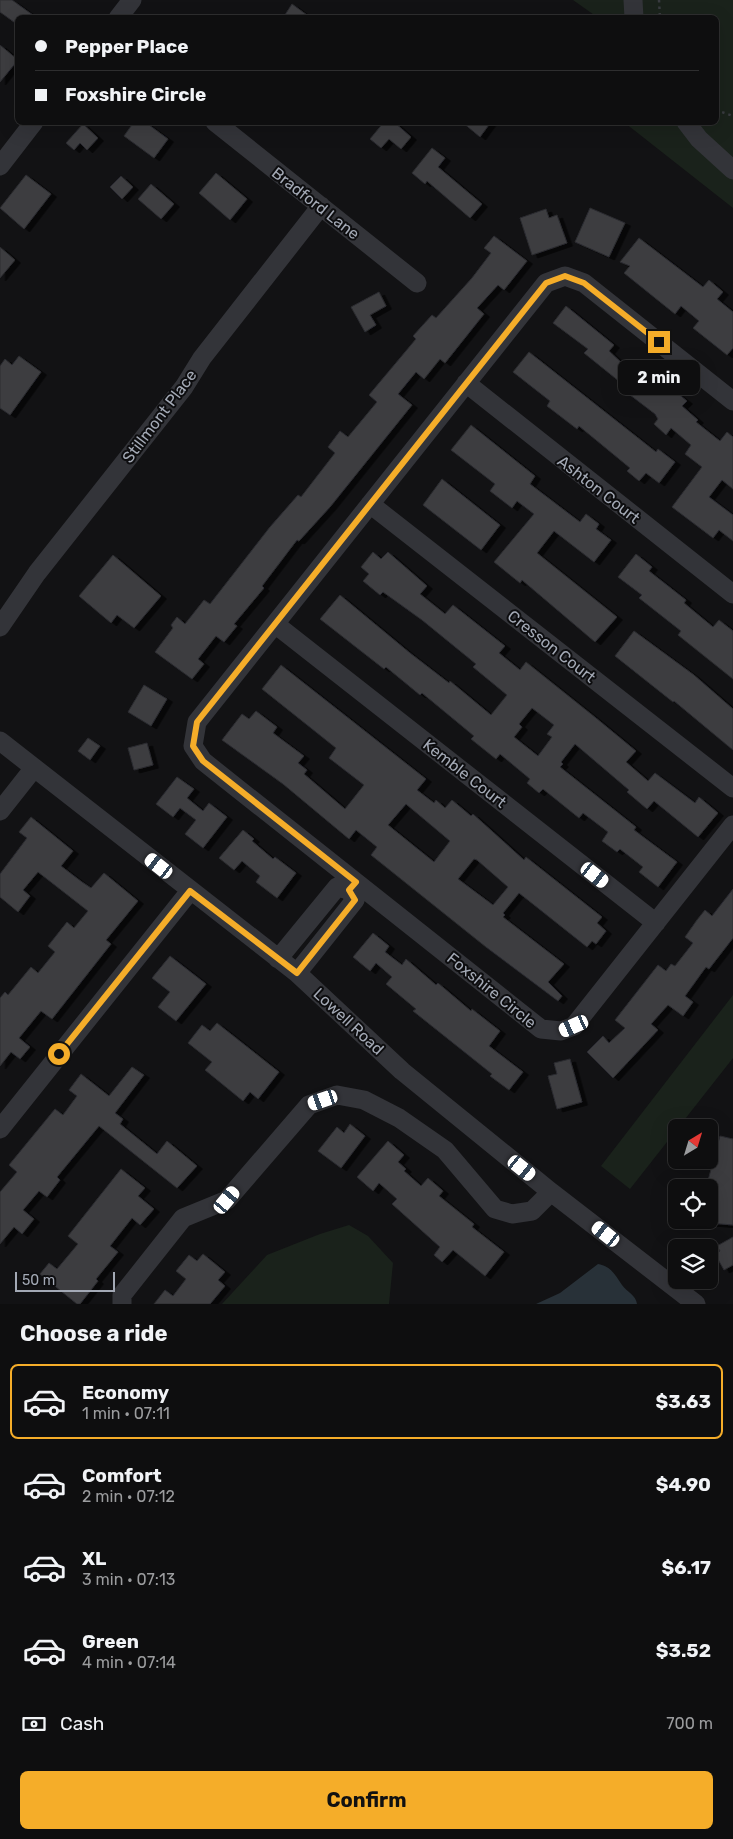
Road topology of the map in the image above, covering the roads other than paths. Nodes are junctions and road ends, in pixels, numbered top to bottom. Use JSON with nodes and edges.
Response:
{"nodes":[{"id":1,"x":132,"y":0,"type":"edge"},
{"id":2,"x":633,"y":0,"type":"edge"},
{"id":3,"x":120,"y":15,"type":"edge"},
{"id":4,"x":634,"y":15,"type":"edge"},
{"id":5,"x":32,"y":125,"type":"edge"},
{"id":6,"x":219,"y":125,"type":"edge"},
{"id":7,"x":688,"y":125,"type":"edge"},
{"id":8,"x":0,"y":166,"type":"edge"},
{"id":9,"x":733,"y":170,"type":"edge"},
{"id":10,"x":321,"y":206,"type":"junction"},
{"id":11,"x":417,"y":283,"type":"dead end"},
{"id":12,"x":466,"y":384,"type":"junction"},
{"id":13,"x":733,"y":402,"type":"edge"},
{"id":14,"x":370,"y":504,"type":"junction"},
{"id":15,"x":733,"y":594,"type":"edge"},
{"id":16,"x":275,"y":624,"type":"junction"},
{"id":17,"x":0,"y":627,"type":"edge"},
{"id":18,"x":0,"y":741,"type":"edge"},
{"id":19,"x":34,"y":768,"type":"junction"},
{"id":20,"x":733,"y":788,"type":"edge"},
{"id":21,"x":0,"y":811,"type":"edge"},
{"id":22,"x":733,"y":825,"type":"edge"},
{"id":23,"x":353,"y":886,"type":"junction"},
{"id":24,"x":190,"y":891,"type":"junction"},
{"id":25,"x":656,"y":923,"type":"junction"},
{"id":26,"x":278,"y":958,"type":"junction"},
{"id":27,"x":297,"y":973,"type":"junction"},
{"id":28,"x":0,"y":1129,"type":"edge"},
{"id":29,"x":551,"y":1192,"type":"junction"},
{"id":30,"x":122,"y":1304,"type":"edge"},
{"id":31,"x":696,"y":1304,"type":"edge"}],
"edges":[{"from":1,"to":3,"type":"street"},
{"from":2,"to":4,"type":"street"},
{"from":5,"to":8,"type":"street"},
{"from":6,"to":10,"type":"street","name":"Bradford Lane"},
{"from":7,"to":9,"type":"street"},
{"from":10,"to":11,"type":"street","name":"Bradford Lane"},
{"from":10,"to":17,"type":"street","name":"Stillmont Place"},
{"from":12,"to":13,"type":"street","name":"Foxshire Circle"},
{"from":12,"to":14,"type":"street","name":"Foxshire Circle"},
{"from":12,"to":15,"type":"street","name":"Ashton Court"},
{"from":14,"to":16,"type":"street","name":"Foxshire Circle"},
{"from":14,"to":20,"type":"street","name":"Cresson Court"},
{"from":16,"to":23,"type":"street","name":"Foxshire Circle"},
{"from":16,"to":25,"type":"street","name":"Kemble Court"},
{"from":18,"to":19,"type":"street","name":"Lowell Road"},
{"from":19,"to":21,"type":"street"},
{"from":19,"to":24,"type":"street","name":"Lowell Road"},
{"from":22,"to":25,"type":"street","name":"Foxshire Circle"},
{"from":23,"to":25,"type":"street","name":"Foxshire Circle"},
{"from":23,"to":26,"type":"street"},
{"from":23,"to":27,"type":"street"},
{"from":24,"to":26,"type":"street","name":"Lowell Road"},
{"from":24,"to":28,"type":"street"},
{"from":26,"to":27,"type":"street","name":"Lowell Road"},
{"from":27,"to":29,"type":"street","name":"Lowell Road"},
{"from":29,"to":30,"type":"street"},
{"from":29,"to":31,"type":"street","name":"Lowell Road"}]}
